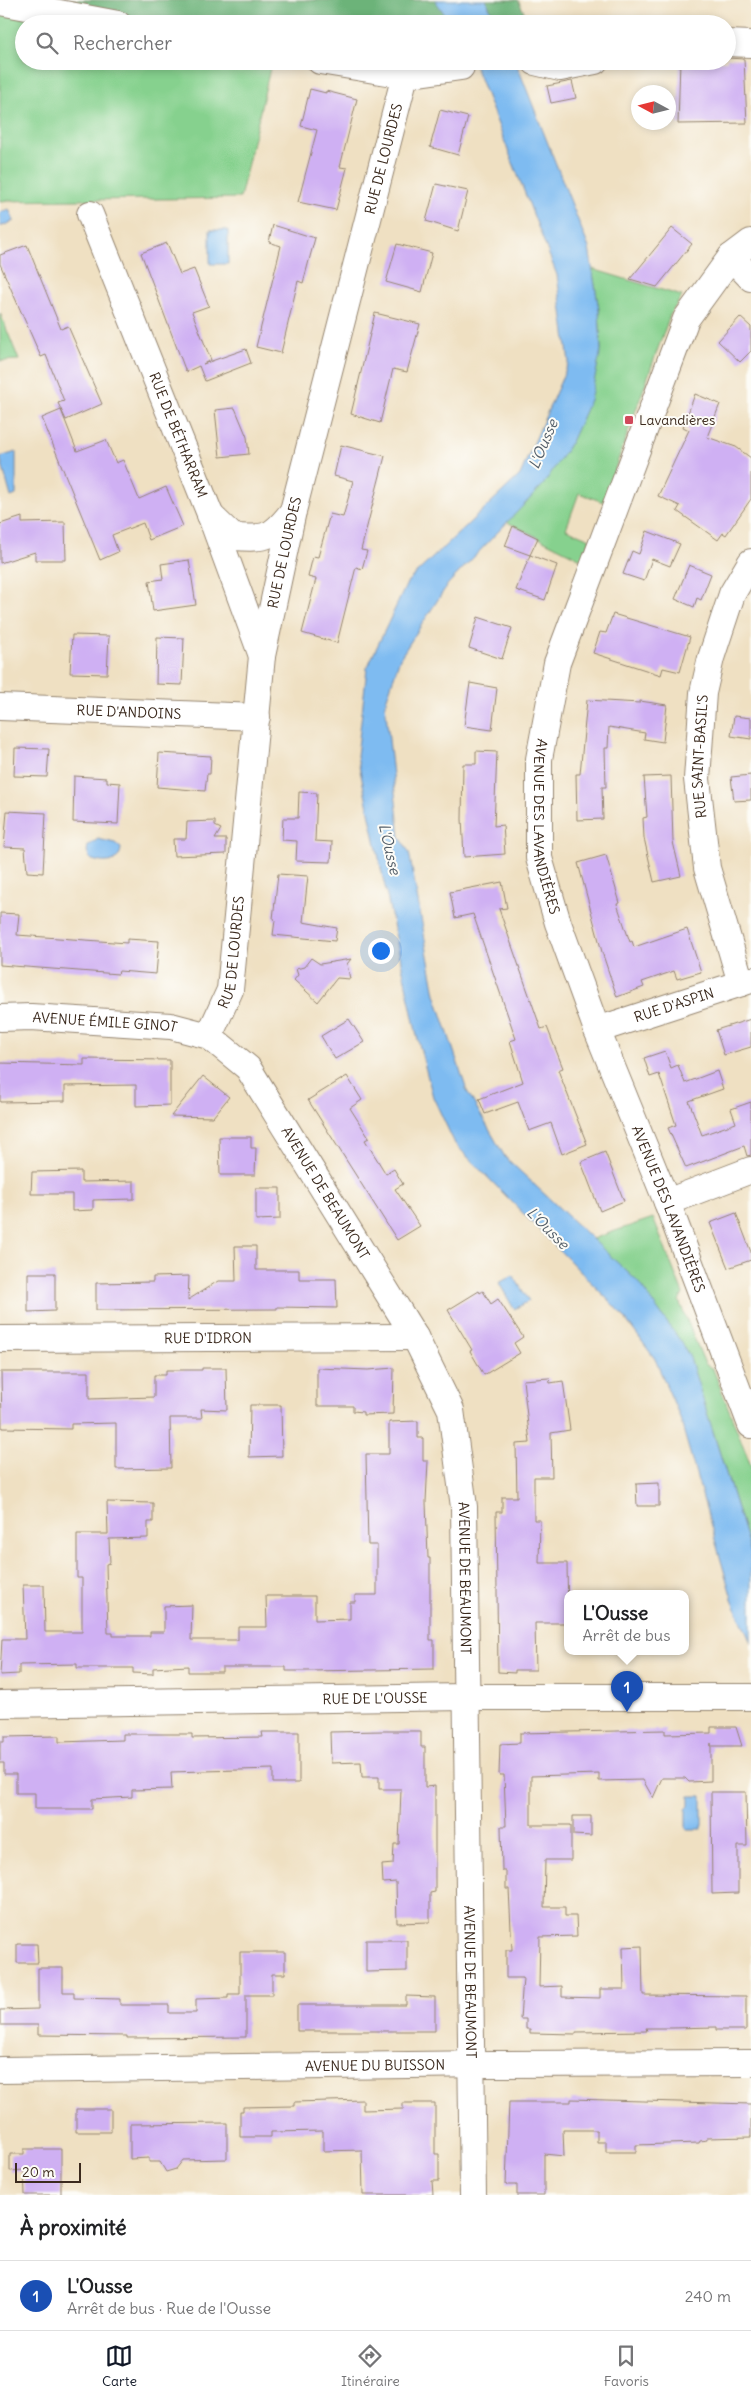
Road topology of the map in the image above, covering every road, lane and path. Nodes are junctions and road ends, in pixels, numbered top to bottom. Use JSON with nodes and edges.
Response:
{"nodes":[{"id":1,"x":0,"y":2,"type":"edge"},
{"id":2,"x":70,"y":15,"type":"edge"},
{"id":3,"x":736,"y":43,"type":"edge"},
{"id":4,"x":751,"y":44,"type":"edge"},
{"id":5,"x":371,"y":70,"type":"edge"},
{"id":6,"x":442,"y":70,"type":"edge"},
{"id":7,"x":405,"y":76,"type":"junction"},
{"id":8,"x":90,"y":214,"type":"dead end"},
{"id":9,"x":741,"y":250,"type":"edge"},
{"id":10,"x":751,"y":278,"type":"edge"},
{"id":11,"x":293,"y":511,"type":"junction"},
{"id":12,"x":210,"y":514,"type":"junction"},
{"id":13,"x":751,"y":562,"type":"edge"},
{"id":14,"x":262,"y":656,"type":"junction"},
{"id":15,"x":0,"y":706,"type":"edge"},
{"id":16,"x":257,"y":717,"type":"junction"},
{"id":17,"x":746,"y":982,"type":"edge"},
{"id":18,"x":0,"y":1018,"type":"edge"},
{"id":19,"x":597,"y":1030,"type":"junction"},
{"id":20,"x":210,"y":1036,"type":"junction"},
{"id":21,"x":751,"y":1170,"type":"edge"},
{"id":22,"x":667,"y":1202,"type":"junction"},
{"id":23,"x":415,"y":1337,"type":"junction"},
{"id":24,"x":0,"y":1339,"type":"edge"},
{"id":25,"x":751,"y":1425,"type":"edge"},
{"id":26,"x":466,"y":1697,"type":"junction"},
{"id":27,"x":751,"y":1697,"type":"edge"},
{"id":28,"x":0,"y":1704,"type":"edge"},
{"id":29,"x":751,"y":2063,"type":"edge"},
{"id":30,"x":471,"y":2064,"type":"junction"},
{"id":31,"x":0,"y":2070,"type":"edge"},
{"id":32,"x":473,"y":2195,"type":"edge"}],
"edges":[{"from":1,"to":2,"type":"street"},
{"from":3,"to":4,"type":"street"},
{"from":5,"to":7,"type":"street"},
{"from":6,"to":7,"type":"street"},
{"from":7,"to":11,"type":"street","name":"RUE DE LOURDES"},
{"from":8,"to":12,"type":"street","name":"RUE DE BÉTHARRAM"},
{"from":9,"to":10,"type":"street"},
{"from":9,"to":19,"type":"street","name":"AVENUE DES LAVANDIÈRES"},
{"from":11,"to":12,"type":"street"},
{"from":11,"to":14,"type":"street","name":"RUE DE LOURDES"},
{"from":12,"to":14,"type":"street","name":"RUE DE BÉTHARRAM"},
{"from":13,"to":17,"type":"street","name":"RUE SAINT-BASIL'S"},
{"from":14,"to":16,"type":"street","name":"RUE DE LOURDES"},
{"from":15,"to":16,"type":"street","name":"RUE D'ANDOINS"},
{"from":16,"to":20,"type":"street","name":"RUE DE LOURDES"},
{"from":17,"to":19,"type":"street","name":"RUE D'ASPIN"},
{"from":18,"to":20,"type":"street","name":"AVENUE ÉMILE GINOT"},
{"from":19,"to":22,"type":"street","name":"AVENUE DES LAVANDIÈRES"},
{"from":20,"to":23,"type":"street","name":"AVENUE DE BEAUMONT"},
{"from":21,"to":22,"type":"street"},
{"from":22,"to":25,"type":"street","name":"AVENUE DES LAVANDIÈRES"},
{"from":23,"to":24,"type":"street","name":"RUE D'IDRON"},
{"from":23,"to":26,"type":"street","name":"AVENUE DE BEAUMONT"},
{"from":26,"to":27,"type":"street","name":"RUE DE L'OUSSE"},
{"from":26,"to":28,"type":"street","name":"RUE DE L'OUSSE"},
{"from":26,"to":30,"type":"street","name":"AVENUE DE BEAUMONT"},
{"from":29,"to":30,"type":"street","name":"AVENUE DU BUISSON"},
{"from":30,"to":31,"type":"street","name":"AVENUE DU BUISSON"},
{"from":30,"to":32,"type":"street","name":"AVENUE DE BEAUMONT"}]}
